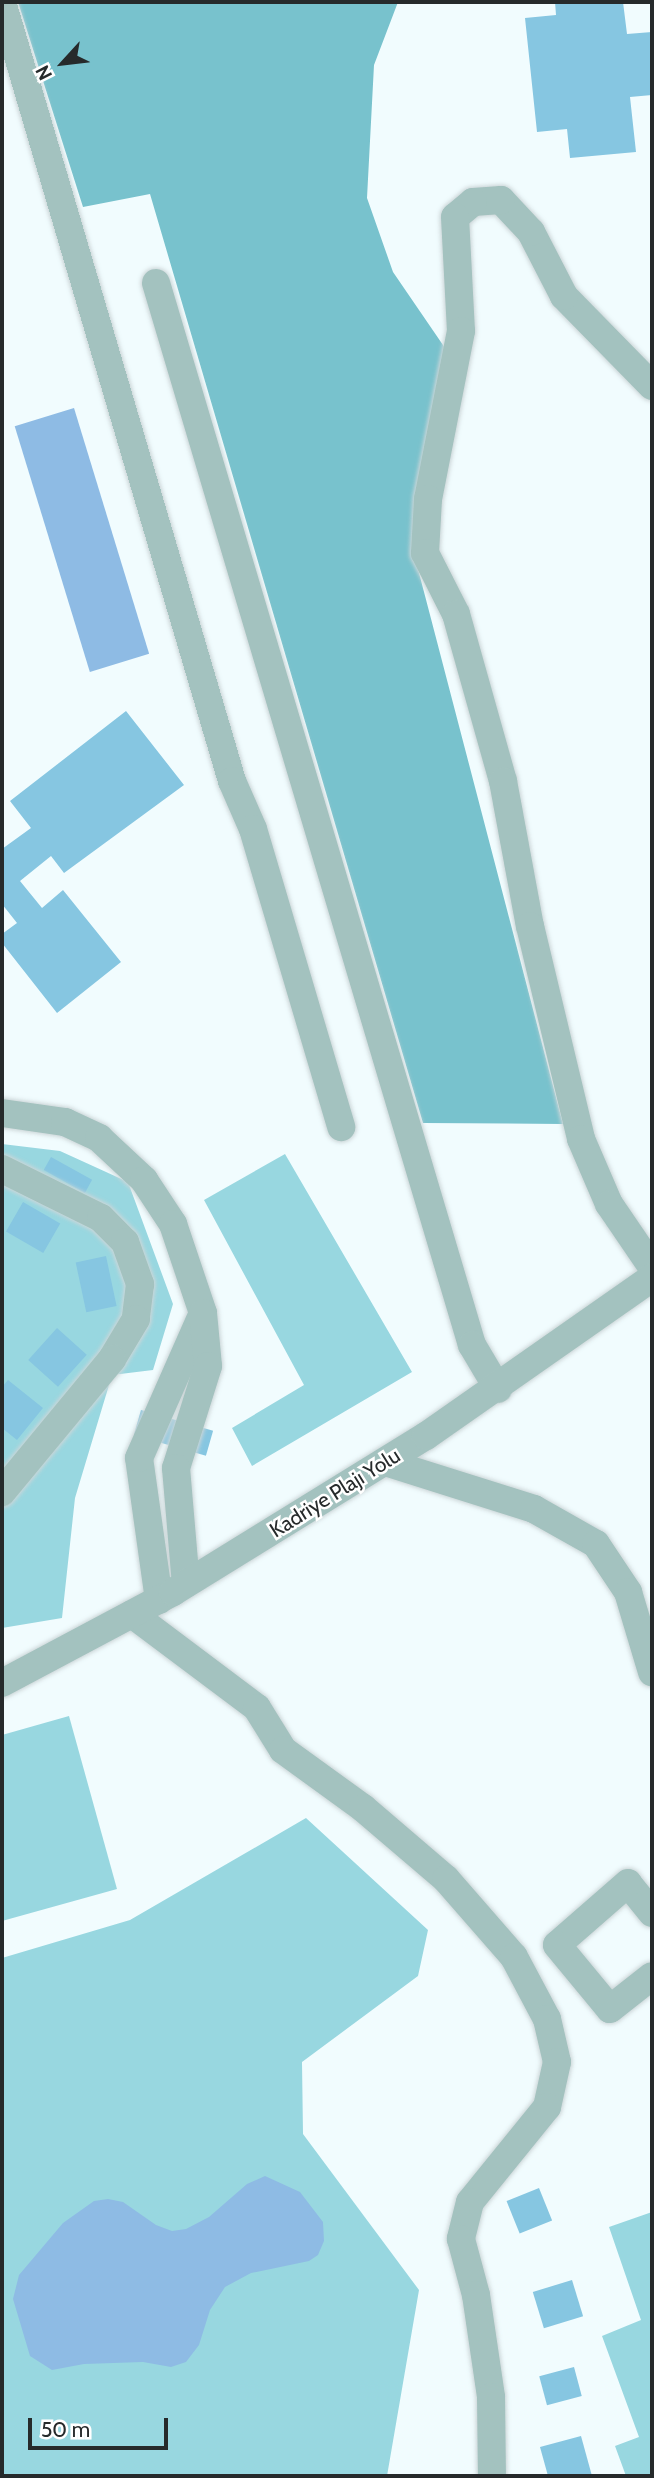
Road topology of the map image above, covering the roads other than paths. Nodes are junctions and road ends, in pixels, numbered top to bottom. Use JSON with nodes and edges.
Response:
{"nodes":[{"id":1,"x":2,"y":2,"type":"edge"},
{"id":2,"x":156,"y":283,"type":"dead end"},
{"id":3,"x":652,"y":386,"type":"edge"},
{"id":4,"x":2,"y":1113,"type":"edge"},
{"id":5,"x":341,"y":1126,"type":"dead end"},
{"id":6,"x":2,"y":1169,"type":"edge"},
{"id":7,"x":652,"y":1267,"type":"edge"},
{"id":8,"x":652,"y":1278,"type":"edge"},
{"id":9,"x":203,"y":1313,"type":"junction"},
{"id":10,"x":498,"y":1389,"type":"junction"},
{"id":11,"x":385,"y":1462,"type":"junction"},
{"id":12,"x":2,"y":1492,"type":"edge"},
{"id":13,"x":186,"y":1584,"type":"junction"},
{"id":14,"x":628,"y":1592,"type":"junction"},
{"id":15,"x":159,"y":1600,"type":"junction"},
{"id":16,"x":652,"y":1610,"type":"edge"},
{"id":17,"x":132,"y":1614,"type":"junction"},
{"id":18,"x":652,"y":1672,"type":"edge"},
{"id":19,"x":2,"y":1683,"type":"edge"},
{"id":20,"x":652,"y":1913,"type":"edge"},
{"id":21,"x":652,"y":1976,"type":"edge"},
{"id":22,"x":492,"y":2476,"type":"edge"}],
"edges":[{"from":1,"to":5,"type":"street"},
{"from":2,"to":10,"type":"street"},
{"from":3,"to":7,"type":"street"},
{"from":4,"to":9,"type":"street"},
{"from":6,"to":12,"type":"street"},
{"from":8,"to":10,"type":"street","name":"Kadriye Plajı Yolu"},
{"from":9,"to":13,"type":"street"},
{"from":9,"to":15,"type":"street"},
{"from":10,"to":11,"type":"street","name":"Kadriye Plajı Yolu"},
{"from":11,"to":13,"type":"street","name":"Kadriye Plajı Yolu"},
{"from":11,"to":14,"type":"street"},
{"from":13,"to":15,"type":"street","name":"Kadriye Plajı Yolu"},
{"from":14,"to":16,"type":"street"},
{"from":14,"to":18,"type":"street"},
{"from":15,"to":17,"type":"street","name":"Kadriye Plajı Yolu"},
{"from":17,"to":19,"type":"street","name":"Kadriye Plajı Yolu"},
{"from":17,"to":22,"type":"street"},
{"from":20,"to":21,"type":"street"}]}
